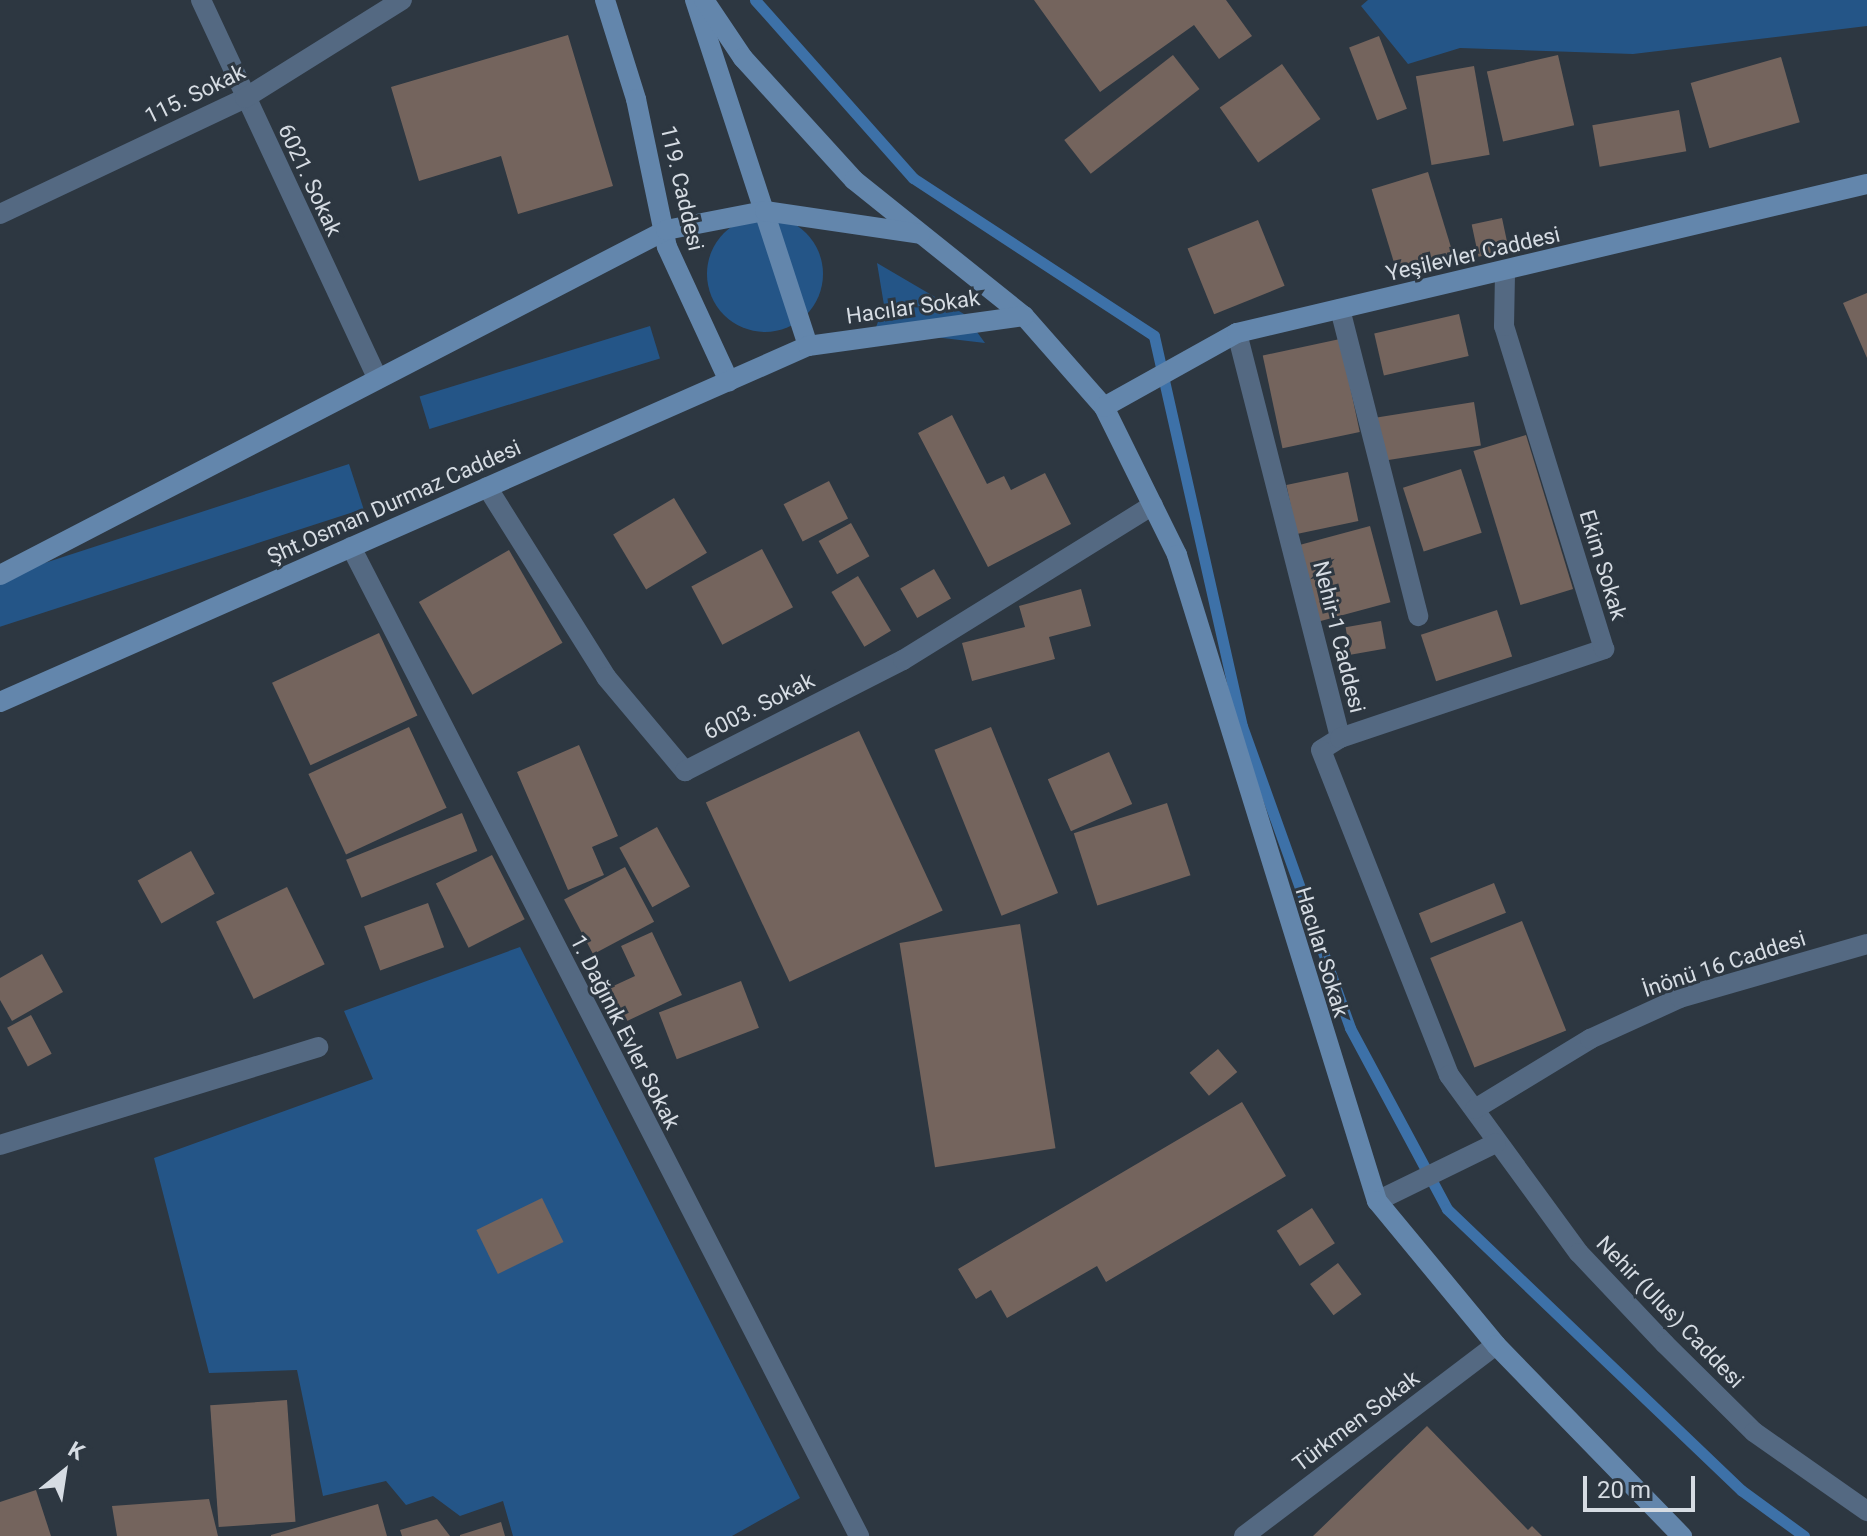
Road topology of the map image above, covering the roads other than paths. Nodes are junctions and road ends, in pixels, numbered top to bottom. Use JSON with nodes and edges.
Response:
{"nodes":[{"id":1,"x":201,"y":0,"type":"edge"},
{"id":2,"x":402,"y":0,"type":"edge"},
{"id":3,"x":605,"y":0,"type":"edge"},
{"id":4,"x":695,"y":0,"type":"edge"},
{"id":5,"x":704,"y":0,"type":"edge"},
{"id":6,"x":245,"y":98,"type":"junction"},
{"id":7,"x":1867,"y":184,"type":"edge"},
{"id":8,"x":765,"y":211,"type":"junction"},
{"id":9,"x":0,"y":214,"type":"edge"},
{"id":10,"x":666,"y":230,"type":"junction"},
{"id":11,"x":924,"y":234,"type":"junction"},
{"id":12,"x":1505,"y":273,"type":"junction"},
{"id":13,"x":1340,"y":309,"type":"junction"},
{"id":14,"x":1024,"y":316,"type":"junction"},
{"id":15,"x":1237,"y":333,"type":"junction"},
{"id":16,"x":808,"y":346,"type":"junction"},
{"id":17,"x":378,"y":379,"type":"junction"},
{"id":18,"x":729,"y":381,"type":"junction"},
{"id":19,"x":1104,"y":407,"type":"junction"},
{"id":20,"x":487,"y":487,"type":"junction"},
{"id":21,"x":1153,"y":505,"type":"junction"},
{"id":22,"x":351,"y":547,"type":"junction"},
{"id":23,"x":0,"y":575,"type":"edge"},
{"id":24,"x":1418,"y":616,"type":"dead end"},
{"id":25,"x":0,"y":702,"type":"edge"},
{"id":26,"x":1340,"y":738,"type":"junction"},
{"id":27,"x":1867,"y":944,"type":"edge"},
{"id":28,"x":318,"y":1047,"type":"dead end"},
{"id":29,"x":1475,"y":1109,"type":"junction"},
{"id":30,"x":1496,"y":1143,"type":"junction"},
{"id":31,"x":0,"y":1145,"type":"edge"},
{"id":32,"x":1377,"y":1201,"type":"junction"},
{"id":33,"x":1496,"y":1345,"type":"junction"},
{"id":34,"x":1867,"y":1511,"type":"edge"},
{"id":35,"x":859,"y":1536,"type":"edge"},
{"id":36,"x":1244,"y":1536,"type":"edge"},
{"id":37,"x":1682,"y":1536,"type":"edge"}],
"edges":[{"from":1,"to":6,"type":"street","name":"6021. Sokak"},
{"from":2,"to":6,"type":"street","name":"115. Sokak"},
{"from":3,"to":10,"type":"street","name":"119. Caddesi"},
{"from":4,"to":8,"type":"street"},
{"from":5,"to":11,"type":"street"},
{"from":6,"to":9,"type":"street","name":"115. Sokak"},
{"from":6,"to":17,"type":"street","name":"6021. Sokak"},
{"from":7,"to":12,"type":"street","name":"Yeşilevler Caddesi"},
{"from":8,"to":10,"type":"street"},
{"from":8,"to":11,"type":"street"},
{"from":8,"to":16,"type":"street"},
{"from":10,"to":17,"type":"street"},
{"from":10,"to":18,"type":"street","name":"119. Caddesi"},
{"from":11,"to":14,"type":"street","name":"Hacılar Sokak"},
{"from":12,"to":13,"type":"street","name":"Yeşilevler Caddesi"},
{"from":12,"to":26,"type":"street","name":"Ekim Sokak"},
{"from":13,"to":15,"type":"street","name":"Yeşilevler Caddesi"},
{"from":13,"to":24,"type":"street"},
{"from":14,"to":16,"type":"street","name":"Hacılar Sokak"},
{"from":14,"to":19,"type":"street","name":"Hacılar Sokak"},
{"from":15,"to":19,"type":"street","name":"Yeşilevler Caddesi"},
{"from":15,"to":26,"type":"street","name":"Nehir-1 Caddesi"},
{"from":16,"to":18,"type":"street","name":"Şht.Osman Durmaz Caddesi"},
{"from":17,"to":23,"type":"street"},
{"from":18,"to":20,"type":"street","name":"Şht.Osman Durmaz Caddesi"},
{"from":19,"to":21,"type":"street","name":"Hacılar Sokak"},
{"from":20,"to":21,"type":"street","name":"6003. Sokak"},
{"from":20,"to":22,"type":"street","name":"Şht.Osman Durmaz Caddesi"},
{"from":21,"to":32,"type":"street","name":"Hacılar Sokak"},
{"from":22,"to":25,"type":"street","name":"Şht.Osman Durmaz Caddesi"},
{"from":22,"to":35,"type":"street","name":"1. Dağınık Evler Sokak"},
{"from":26,"to":29,"type":"street","name":"Nehir-1 Caddesi"},
{"from":27,"to":29,"type":"street","name":"İnönü 16 Caddesi"},
{"from":28,"to":31,"type":"street"},
{"from":29,"to":30,"type":"street","name":"Nehir (Ulus) Caddesi"},
{"from":30,"to":32,"type":"street"},
{"from":30,"to":34,"type":"street","name":"Nehir (Ulus) Caddesi"},
{"from":32,"to":33,"type":"street","name":"Hacılar Sokak"},
{"from":33,"to":36,"type":"street","name":"Türkmen Sokak"},
{"from":33,"to":37,"type":"street","name":"Hacılar Sokak"}]}
